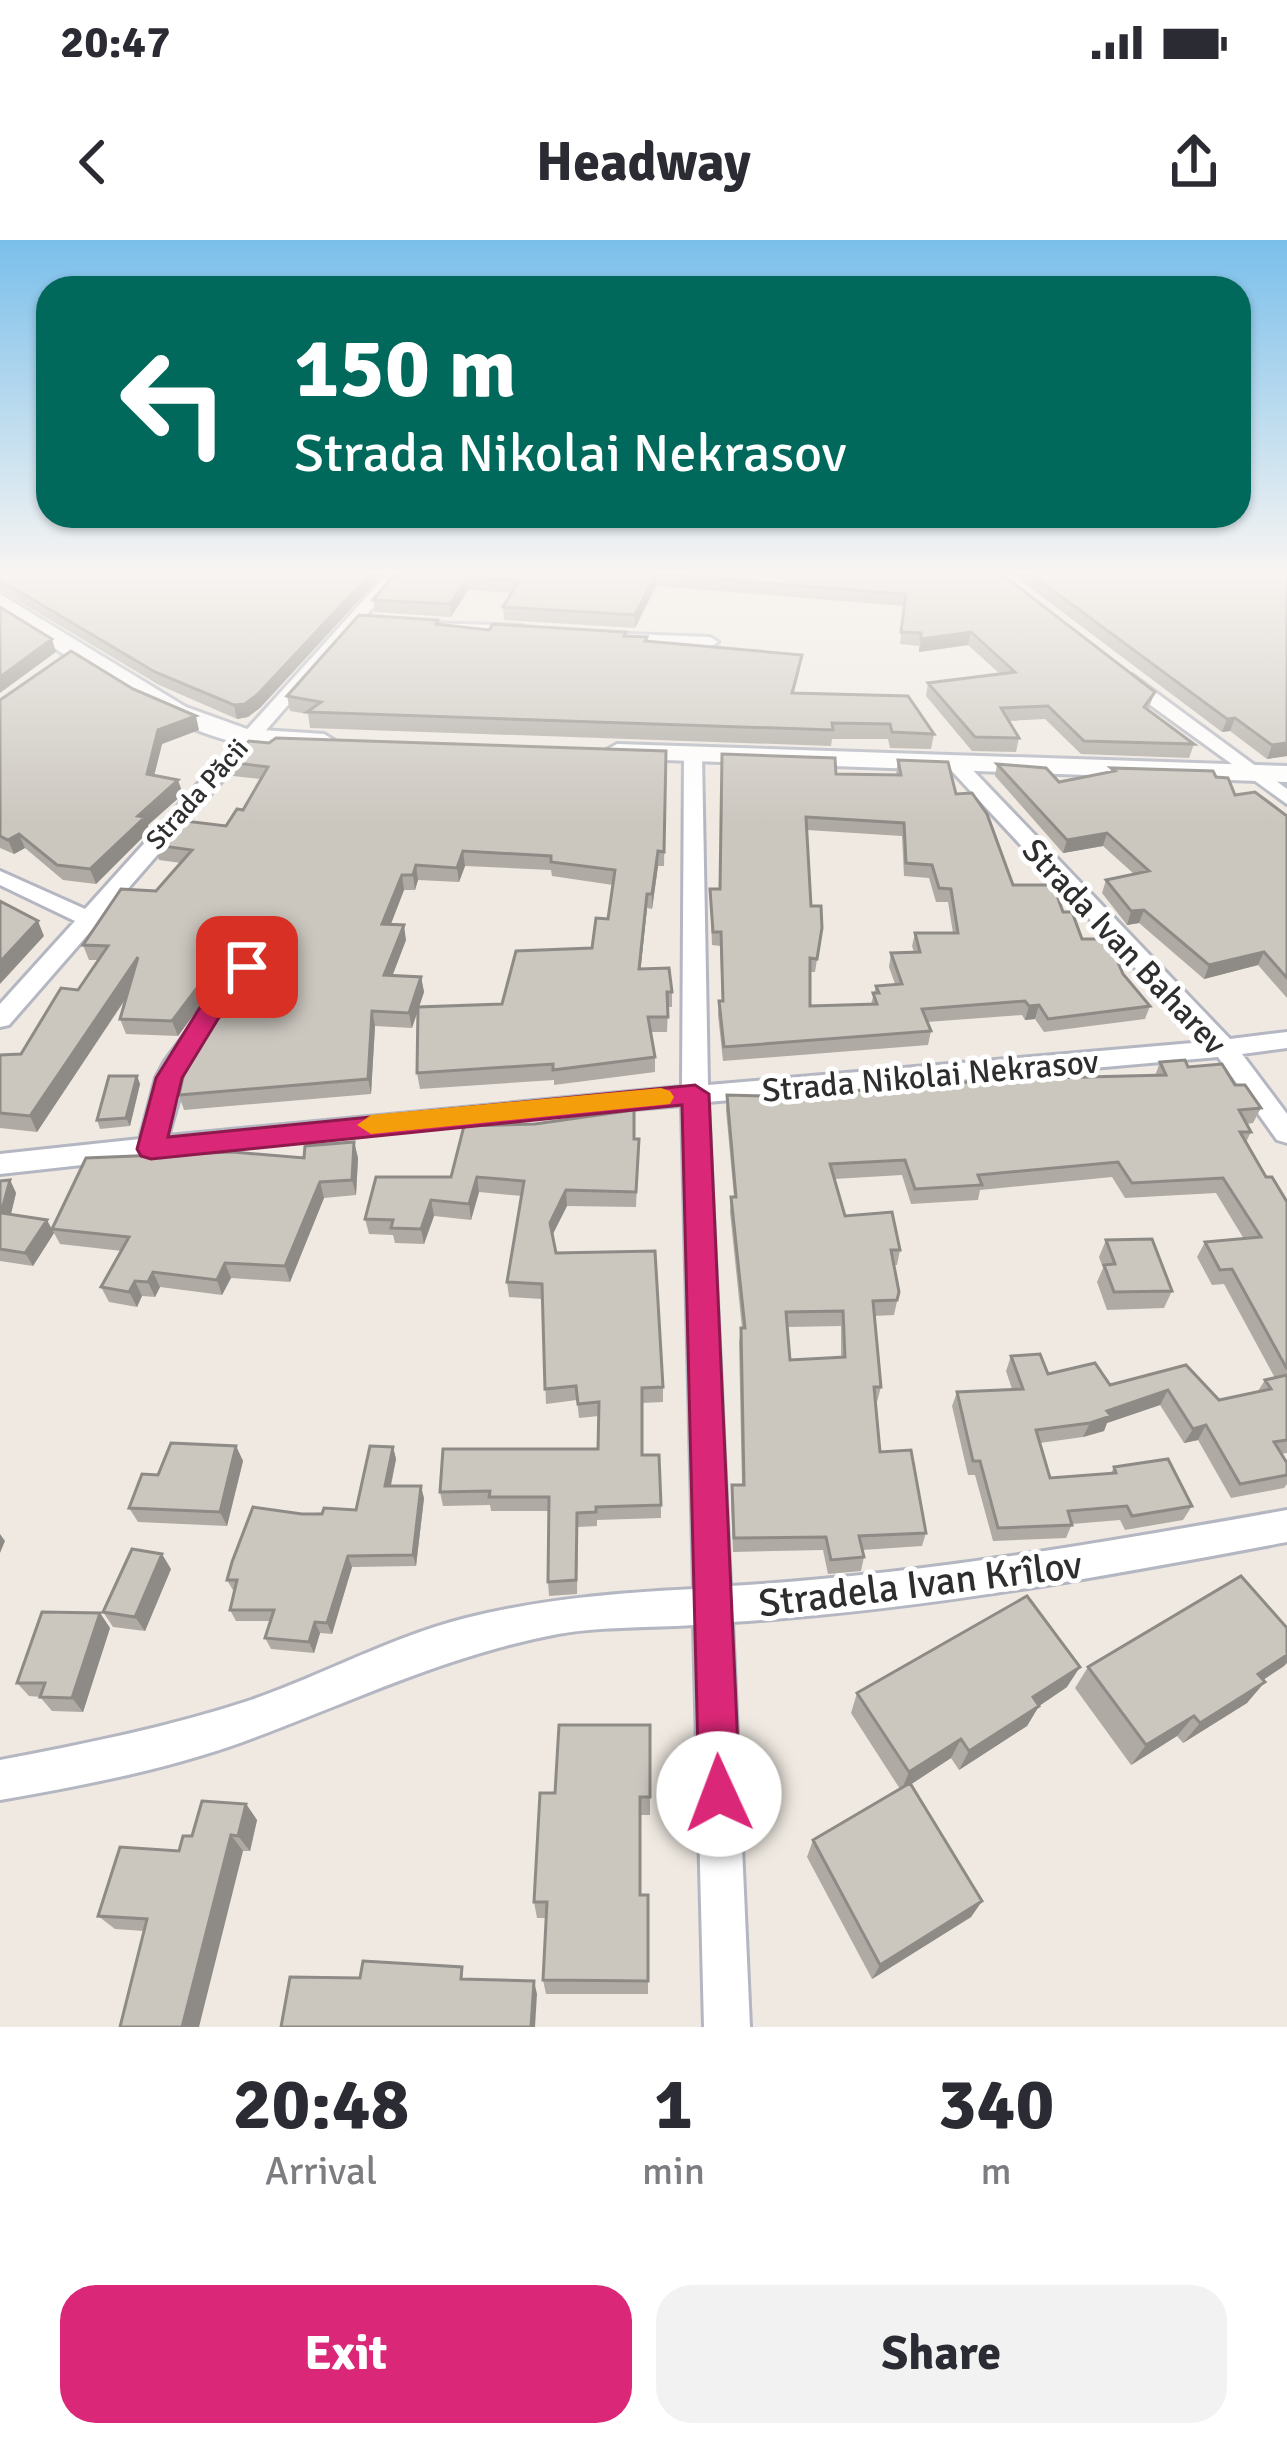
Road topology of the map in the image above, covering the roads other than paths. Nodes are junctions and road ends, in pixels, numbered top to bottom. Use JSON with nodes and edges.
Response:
{"nodes":[{"id":1,"x":64,"y":655,"type":"edge"},
{"id":2,"x":329,"y":655,"type":"edge"},
{"id":3,"x":1113,"y":669,"type":"edge"},
{"id":4,"x":248,"y":738,"type":"junction"},
{"id":5,"x":363,"y":743,"type":"edge"},
{"id":6,"x":599,"y":752,"type":"edge"},
{"id":7,"x":693,"y":755,"type":"junction"},
{"id":8,"x":957,"y":765,"type":"junction"},
{"id":9,"x":1287,"y":774,"type":"edge"},
{"id":10,"x":1256,"y":775,"type":"junction"},
{"id":11,"x":1287,"y":798,"type":"edge"},
{"id":12,"x":0,"y":877,"type":"edge"},
{"id":13,"x":86,"y":918,"type":"junction"},
{"id":14,"x":262,"y":946,"type":"edge"},
{"id":15,"x":0,"y":1018,"type":"edge"},
{"id":16,"x":1287,"y":1040,"type":"edge"},
{"id":17,"x":1225,"y":1049,"type":"junction"},
{"id":18,"x":695,"y":1094,"type":"junction"},
{"id":19,"x":1287,"y":1133,"type":"edge"},
{"id":20,"x":151,"y":1149,"type":"junction"},
{"id":21,"x":0,"y":1164,"type":"edge"},
{"id":22,"x":1287,"y":1526,"type":"edge"},
{"id":23,"x":713,"y":1608,"type":"junction"},
{"id":24,"x":0,"y":1780,"type":"edge"},
{"id":25,"x":727,"y":2027,"type":"edge"}],
"edges":[{"from":1,"to":4,"type":"main road"},
{"from":2,"to":4,"type":"street","name":"Strada Păcii"},
{"from":3,"to":10,"type":"street"},
{"from":4,"to":5,"type":"main road"},
{"from":4,"to":13,"type":"street","name":"Strada Păcii"},
{"from":6,"to":7,"type":"main road"},
{"from":7,"to":8,"type":"main road"},
{"from":7,"to":18,"type":"street"},
{"from":8,"to":10,"type":"main road"},
{"from":8,"to":17,"type":"street","name":"Strada Ivan Baharev"},
{"from":9,"to":10,"type":"main road"},
{"from":10,"to":11,"type":"street"},
{"from":12,"to":13,"type":"street"},
{"from":13,"to":15,"type":"street","name":"Strada Păcii"},
{"from":14,"to":20,"type":"street"},
{"from":16,"to":17,"type":"street","name":"Strada Nikolai Nekrasov"},
{"from":17,"to":18,"type":"street","name":"Strada Nikolai Nekrasov"},
{"from":17,"to":19,"type":"street","name":"Strada Ivan Baharev"},
{"from":18,"to":20,"type":"street","name":"Strada Nikolai Nekrasov"},
{"from":18,"to":23,"type":"street"},
{"from":20,"to":21,"type":"street","name":"Strada Nikolai Nekrasov"},
{"from":22,"to":23,"type":"street","name":"Stradela Ivan Krîlov"},
{"from":23,"to":24,"type":"street","name":"Stradela Ivan Krîlov"},
{"from":23,"to":25,"type":"street"}]}
